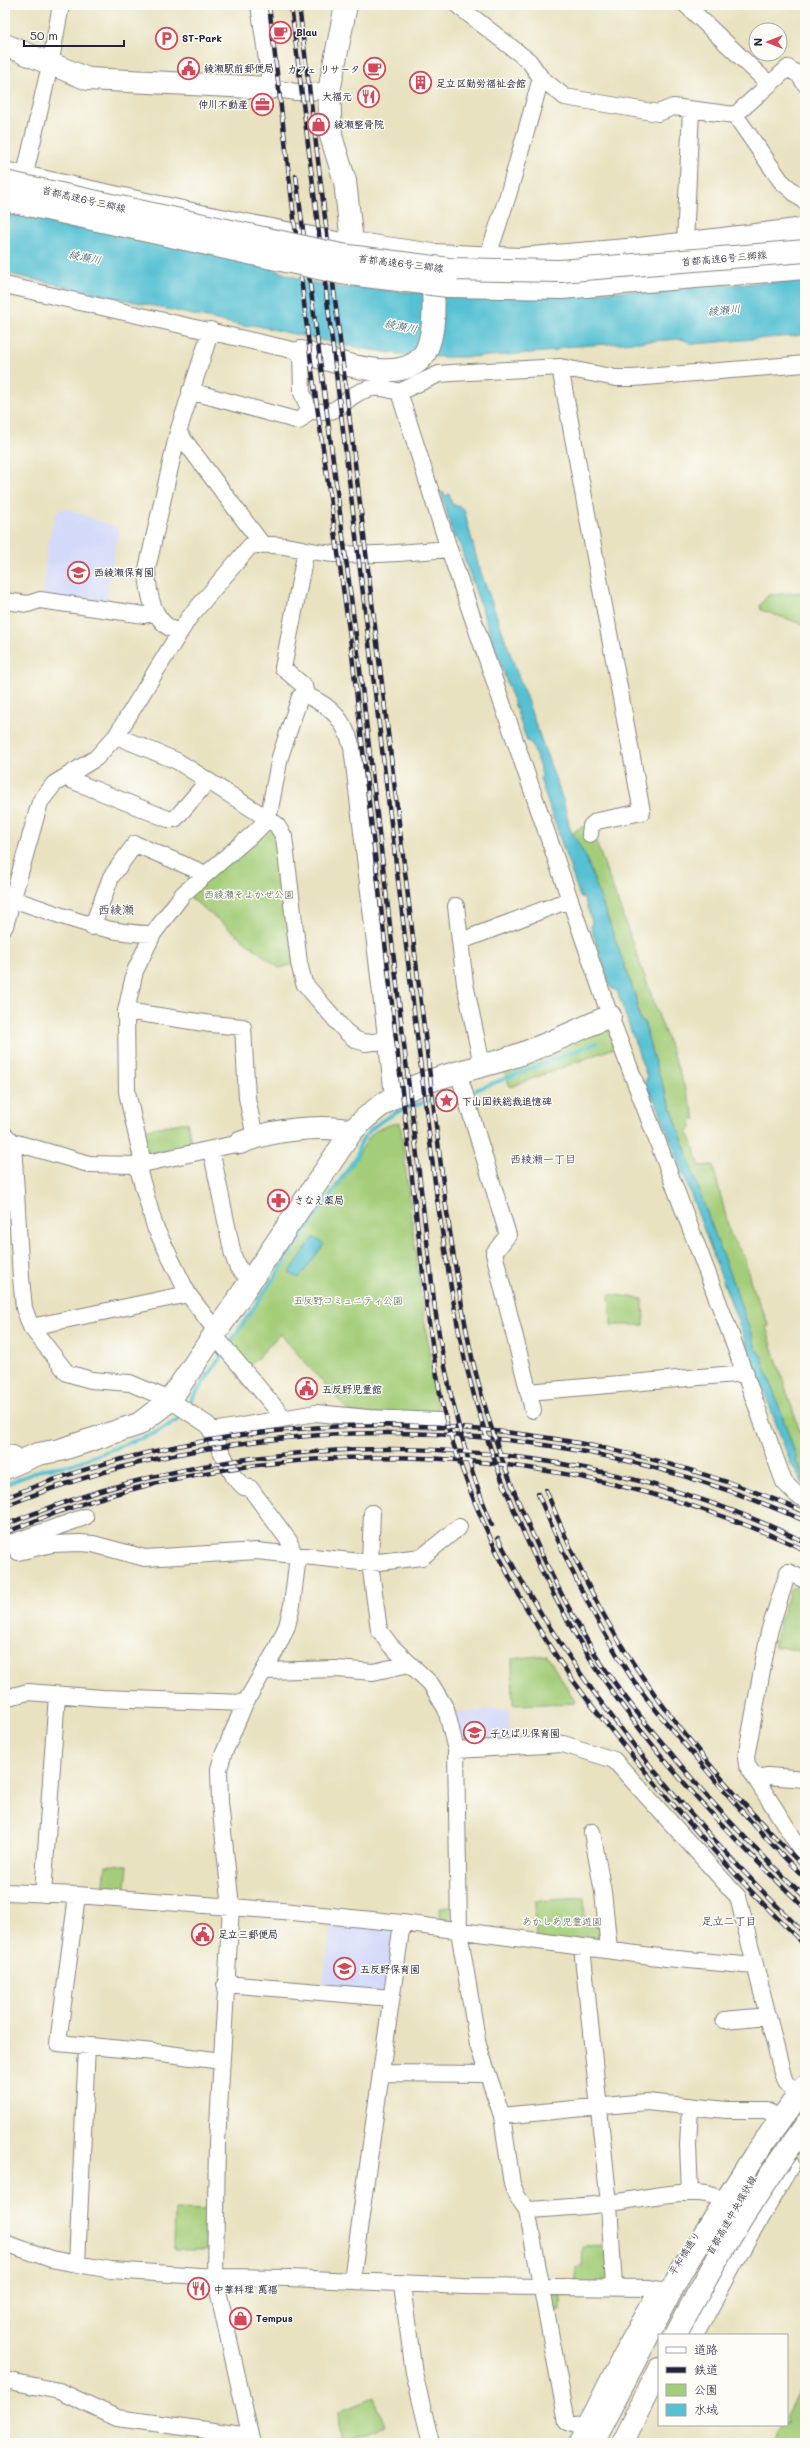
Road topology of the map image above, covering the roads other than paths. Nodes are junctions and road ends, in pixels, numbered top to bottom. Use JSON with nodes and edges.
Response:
{"nodes":[{"id":1,"x":61,"y":5,"type":"edge"},
{"id":2,"x":260,"y":5,"type":"edge"},
{"id":3,"x":346,"y":5,"type":"edge"},
{"id":4,"x":457,"y":5,"type":"edge"},
{"id":5,"x":686,"y":5,"type":"edge"},
{"id":6,"x":5,"y":44,"type":"edge"},
{"id":7,"x":50,"y":65,"type":"junction"},
{"id":8,"x":541,"y":78,"type":"junction"},
{"id":9,"x":769,"y":84,"type":"junction"},
{"id":10,"x":805,"y":84,"type":"edge"},
{"id":11,"x":271,"y":88,"type":"junction"},
{"id":12,"x":329,"y":91,"type":"junction"},
{"id":13,"x":691,"y":110,"type":"junction"},
{"id":14,"x":735,"y":115,"type":"junction"},
{"id":15,"x":5,"y":170,"type":"edge"},
{"id":16,"x":25,"y":174,"type":"junction"},
{"id":17,"x":5,"y":182,"type":"edge"},
{"id":18,"x":5,"y":200,"type":"edge"},
{"id":19,"x":805,"y":202,"type":"edge"},
{"id":20,"x":236,"y":220,"type":"junction"},
{"id":21,"x":805,"y":229,"type":"edge"},
{"id":22,"x":352,"y":243,"type":"junction"},
{"id":23,"x":685,"y":243,"type":"junction"},
{"id":24,"x":805,"y":250,"type":"edge"},
{"id":25,"x":487,"y":259,"type":"junction"},
{"id":26,"x":805,"y":268,"type":"edge"},
{"id":27,"x":433,"y":278,"type":"junction"},
{"id":28,"x":5,"y":285,"type":"edge"},
{"id":29,"x":211,"y":330,"type":"junction"},
{"id":30,"x":301,"y":352,"type":"junction"},
{"id":31,"x":805,"y":364,"type":"edge"},
{"id":32,"x":560,"y":367,"type":"junction"},
{"id":33,"x":190,"y":391,"type":"junction"},
{"id":34,"x":399,"y":392,"type":"junction"},
{"id":35,"x":310,"y":410,"type":"junction"},
{"id":36,"x":178,"y":432,"type":"junction"},
{"id":37,"x":262,"y":544,"type":"junction"},
{"id":38,"x":449,"y":549,"type":"junction"},
{"id":39,"x":306,"y":550,"type":"junction"},
{"id":40,"x":5,"y":601,"type":"edge"},
{"id":41,"x":155,"y":613,"type":"junction"},
{"id":42,"x":180,"y":632,"type":"junction"},
{"id":43,"x":306,"y":695,"type":"junction"},
{"id":44,"x":116,"y":736,"type":"junction"},
{"id":45,"x":66,"y":778,"type":"junction"},
{"id":46,"x":208,"y":781,"type":"junction"},
{"id":47,"x":268,"y":819,"type":"junction"},
{"id":48,"x":590,"y":834,"type":"dead end"},
{"id":49,"x":206,"y":874,"type":"junction"},
{"id":50,"x":9,"y":898,"type":"edge"},
{"id":51,"x":570,"y":900,"type":"junction"},
{"id":52,"x":456,"y":906,"type":"dead end"},
{"id":53,"x":5,"y":926,"type":"edge"},
{"id":54,"x":92,"y":927,"type":"junction"},
{"id":55,"x":153,"y":934,"type":"junction"},
{"id":56,"x":461,"y":941,"type":"junction"},
{"id":57,"x":126,"y":1011,"type":"junction"},
{"id":58,"x":610,"y":1016,"type":"junction"},
{"id":59,"x":387,"y":1040,"type":"junction"},
{"id":60,"x":482,"y":1066,"type":"junction"},
{"id":61,"x":458,"y":1072,"type":"junction"},
{"id":62,"x":393,"y":1096,"type":"junction"},
{"id":63,"x":352,"y":1131,"type":"junction"},
{"id":64,"x":9,"y":1139,"type":"edge"},
{"id":65,"x":247,"y":1140,"type":"junction"},
{"id":66,"x":211,"y":1149,"type":"junction"},
{"id":67,"x":140,"y":1164,"type":"junction"},
{"id":68,"x":251,"y":1281,"type":"junction"},
{"id":69,"x":188,"y":1294,"type":"junction"},
{"id":70,"x":31,"y":1326,"type":"junction"},
{"id":71,"x":216,"y":1334,"type":"junction"},
{"id":72,"x":746,"y":1373,"type":"junction"},
{"id":73,"x":528,"y":1392,"type":"junction"},
{"id":74,"x":170,"y":1400,"type":"junction"},
{"id":75,"x":533,"y":1410,"type":"dead end"},
{"id":76,"x":284,"y":1418,"type":"junction"},
{"id":77,"x":440,"y":1421,"type":"dead end"},
{"id":78,"x":213,"y":1431,"type":"junction"},
{"id":79,"x":9,"y":1460,"type":"edge"},
{"id":80,"x":805,"y":1499,"type":"edge"},
{"id":81,"x":372,"y":1513,"type":"dead end"},
{"id":82,"x":85,"y":1517,"type":"dead end"},
{"id":83,"x":459,"y":1527,"type":"dead end"},
{"id":84,"x":10,"y":1544,"type":"edge"},
{"id":85,"x":296,"y":1556,"type":"junction"},
{"id":86,"x":370,"y":1563,"type":"junction"},
{"id":87,"x":805,"y":1580,"type":"edge"},
{"id":88,"x":409,"y":1664,"type":"junction"},
{"id":89,"x":264,"y":1671,"type":"junction"},
{"id":90,"x":57,"y":1695,"type":"junction"},
{"id":91,"x":5,"y":1698,"type":"edge"},
{"id":92,"x":245,"y":1703,"type":"junction"},
{"id":93,"x":456,"y":1750,"type":"junction"},
{"id":94,"x":756,"y":1778,"type":"junction"},
{"id":95,"x":805,"y":1779,"type":"edge"},
{"id":96,"x":592,"y":1832,"type":"dead end"},
{"id":97,"x":805,"y":1856,"type":"edge"},
{"id":98,"x":5,"y":1892,"type":"edge"},
{"id":99,"x":43,"y":1894,"type":"junction"},
{"id":100,"x":77,"y":1895,"type":"junction"},
{"id":101,"x":231,"y":1907,"type":"junction"},
{"id":102,"x":402,"y":1923,"type":"junction"},
{"id":103,"x":459,"y":1931,"type":"junction"},
{"id":104,"x":582,"y":1946,"type":"junction"},
{"id":105,"x":609,"y":1949,"type":"junction"},
{"id":106,"x":755,"y":1966,"type":"junction"},
{"id":107,"x":225,"y":1984,"type":"junction"},
{"id":108,"x":391,"y":1998,"type":"junction"},
{"id":109,"x":768,"y":2016,"type":"junction"},
{"id":110,"x":724,"y":2020,"type":"dead end"},
{"id":111,"x":88,"y":2046,"type":"junction"},
{"id":112,"x":221,"y":2061,"type":"junction"},
{"id":113,"x":381,"y":2073,"type":"junction"},
{"id":114,"x":488,"y":2074,"type":"junction"},
{"id":115,"x":802,"y":2087,"type":"edge"},
{"id":116,"x":690,"y":2106,"type":"junction"},
{"id":117,"x":599,"y":2108,"type":"junction"},
{"id":118,"x":502,"y":2116,"type":"junction"},
{"id":119,"x":774,"y":2116,"type":"junction"},
{"id":120,"x":805,"y":2119,"type":"edge"},
{"id":121,"x":805,"y":2126,"type":"edge"},
{"id":122,"x":805,"y":2137,"type":"edge"},
{"id":123,"x":690,"y":2193,"type":"junction"},
{"id":124,"x":719,"y":2198,"type":"junction"},
{"id":125,"x":609,"y":2204,"type":"junction"},
{"id":126,"x":528,"y":2210,"type":"junction"},
{"id":127,"x":5,"y":2243,"type":"edge"},
{"id":128,"x":77,"y":2264,"type":"junction"},
{"id":129,"x":215,"y":2277,"type":"junction"},
{"id":130,"x":352,"y":2280,"type":"junction"},
{"id":131,"x":402,"y":2285,"type":"junction"},
{"id":132,"x":542,"y":2287,"type":"junction"},
{"id":133,"x":614,"y":2288,"type":"junction"},
{"id":134,"x":661,"y":2290,"type":"junction"},
{"id":135,"x":681,"y":2333,"type":"edge"},
{"id":136,"x":665,"y":2334,"type":"edge"},
{"id":137,"x":658,"y":2347,"type":"edge"},
{"id":138,"x":658,"y":2367,"type":"edge"},
{"id":139,"x":658,"y":2371,"type":"edge"},
{"id":140,"x":5,"y":2380,"type":"edge"},
{"id":141,"x":658,"y":2381,"type":"edge"},
{"id":142,"x":658,"y":2402,"type":"edge"},
{"id":143,"x":586,"y":2438,"type":"edge"},
{"id":144,"x":251,"y":2440,"type":"edge"},
{"id":145,"x":432,"y":2443,"type":"edge"},
{"id":146,"x":624,"y":2443,"type":"edge"}],
"edges":[{"from":1,"to":7,"type":"street"},
{"from":2,"to":11,"type":"street"},
{"from":3,"to":12,"type":"main road"},
{"from":4,"to":8,"type":"street"},
{"from":5,"to":9,"type":"street"},
{"from":6,"to":7,"type":"main road"},
{"from":7,"to":11,"type":"main road"},
{"from":7,"to":16,"type":"street"},
{"from":8,"to":13,"type":"street"},
{"from":8,"to":25,"type":"street"},
{"from":9,"to":10,"type":"street"},
{"from":9,"to":14,"type":"street"},
{"from":11,"to":12,"type":"street"},
{"from":12,"to":22,"type":"main road"},
{"from":13,"to":14,"type":"street"},
{"from":13,"to":23,"type":"street"},
{"from":14,"to":19,"type":"street"},
{"from":15,"to":16,"type":"street"},
{"from":16,"to":20,"type":"street"},
{"from":17,"to":24,"type":"main road","name":"首都高速6号三郷線","bridge":true},
{"from":18,"to":26,"type":"main road","name":"首都高速6号三郷線","bridge":true},
{"from":20,"to":22,"type":"street"},
{"from":20,"to":27,"type":"street"},
{"from":21,"to":23,"type":"main road"},
{"from":22,"to":25,"type":"main road"},
{"from":23,"to":25,"type":"main road"},
{"from":23,"to":27,"type":"street"},
{"from":27,"to":30,"type":"main road"},
{"from":28,"to":29,"type":"street"},
{"from":29,"to":30,"type":"street"},
{"from":29,"to":33,"type":"street"},
{"from":30,"to":35,"type":"street"},
{"from":31,"to":32,"type":"street"},
{"from":32,"to":34,"type":"street"},
{"from":32,"to":48,"type":"street"},
{"from":33,"to":35,"type":"street"},
{"from":33,"to":36,"type":"street"},
{"from":34,"to":35,"type":"street"},
{"from":34,"to":38,"type":"street"},
{"from":36,"to":37,"type":"street"},
{"from":36,"to":41,"type":"street"},
{"from":37,"to":39,"type":"street"},
{"from":37,"to":42,"type":"street"},
{"from":38,"to":39,"type":"street"},
{"from":38,"to":51,"type":"street"},
{"from":39,"to":43,"type":"street"},
{"from":40,"to":41,"type":"street"},
{"from":41,"to":42,"type":"street"},
{"from":42,"to":44,"type":"street"},
{"from":43,"to":47,"type":"street"},
{"from":43,"to":59,"type":"street"},
{"from":44,"to":45,"type":"street"},
{"from":44,"to":46,"type":"street"},
{"from":45,"to":46,"type":"street"},
{"from":45,"to":50,"type":"street"},
{"from":46,"to":47,"type":"street"},
{"from":47,"to":49,"type":"street"},
{"from":47,"to":59,"type":"street"},
{"from":49,"to":54,"type":"street"},
{"from":49,"to":55,"type":"street"},
{"from":50,"to":53,"type":"street"},
{"from":50,"to":54,"type":"street"},
{"from":51,"to":56,"type":"street"},
{"from":51,"to":58,"type":"street"},
{"from":52,"to":56,"type":"street"},
{"from":54,"to":55,"type":"street"},
{"from":55,"to":57,"type":"street"},
{"from":56,"to":60,"type":"street"},
{"from":57,"to":65,"type":"street"},
{"from":57,"to":67,"type":"street"},
{"from":58,"to":60,"type":"main road"},
{"from":58,"to":72,"type":"street"},
{"from":59,"to":62,"type":"street"},
{"from":60,"to":61,"type":"main road"},
{"from":61,"to":62,"type":"main road"},
{"from":61,"to":73,"type":"street"},
{"from":62,"to":63,"type":"main road"},
{"from":63,"to":65,"type":"main road"},
{"from":63,"to":68,"type":"main road"},
{"from":64,"to":67,"type":"street"},
{"from":64,"to":70,"type":"street"},
{"from":65,"to":66,"type":"street"},
{"from":66,"to":67,"type":"street"},
{"from":66,"to":68,"type":"street"},
{"from":67,"to":69,"type":"street"},
{"from":68,"to":71,"type":"main road"},
{"from":69,"to":70,"type":"street"},
{"from":69,"to":71,"type":"street"},
{"from":70,"to":74,"type":"street"},
{"from":71,"to":74,"type":"main road"},
{"from":71,"to":76,"type":"street"},
{"from":72,"to":73,"type":"street"},
{"from":72,"to":80,"type":"street"},
{"from":73,"to":75,"type":"street"},
{"from":74,"to":78,"type":"street"},
{"from":74,"to":79,"type":"main road"},
{"from":76,"to":77,"type":"street"},
{"from":76,"to":78,"type":"street"},
{"from":78,"to":85,"type":"street"},
{"from":81,"to":86,"type":"street"},
{"from":82,"to":84,"type":"street"},
{"from":83,"to":86,"type":"street"},
{"from":84,"to":85,"type":"street"},
{"from":85,"to":86,"type":"street"},
{"from":85,"to":89,"type":"street"},
{"from":86,"to":88,"type":"street"},
{"from":87,"to":94,"type":"street"},
{"from":88,"to":89,"type":"street"},
{"from":88,"to":93,"type":"street"},
{"from":89,"to":92,"type":"street"},
{"from":90,"to":91,"type":"street"},
{"from":90,"to":92,"type":"street"},
{"from":90,"to":99,"type":"street"},
{"from":92,"to":101,"type":"street"},
{"from":93,"to":103,"type":"street"},
{"from":93,"to":106,"type":"street"},
{"from":94,"to":95,"type":"street"},
{"from":94,"to":97,"type":"street"},
{"from":96,"to":105,"type":"street"},
{"from":98,"to":99,"type":"street"},
{"from":99,"to":100,"type":"street"},
{"from":100,"to":101,"type":"street"},
{"from":100,"to":111,"type":"street"},
{"from":101,"to":102,"type":"street"},
{"from":101,"to":107,"type":"street"},
{"from":102,"to":103,"type":"street"},
{"from":102,"to":108,"type":"street"},
{"from":103,"to":104,"type":"street"},
{"from":103,"to":114,"type":"street"},
{"from":104,"to":105,"type":"street"},
{"from":104,"to":117,"type":"street"},
{"from":105,"to":106,"type":"street"},
{"from":106,"to":109,"type":"street"},
{"from":107,"to":108,"type":"street"},
{"from":107,"to":112,"type":"street"},
{"from":108,"to":113,"type":"street"},
{"from":109,"to":110,"type":"street"},
{"from":109,"to":115,"type":"street"},
{"from":111,"to":112,"type":"street"},
{"from":111,"to":128,"type":"street"},
{"from":112,"to":129,"type":"street"},
{"from":113,"to":114,"type":"street"},
{"from":113,"to":130,"type":"street"},
{"from":114,"to":118,"type":"street"},
{"from":115,"to":119,"type":"main road","name":"平和橋通り"},
{"from":115,"to":136,"type":"main road","name":"首都高速中央環状線"},
{"from":115,"to":143,"type":"main road"},
{"from":116,"to":117,"type":"street"},
{"from":116,"to":119,"type":"street"},
{"from":116,"to":123,"type":"street"},
{"from":117,"to":118,"type":"street"},
{"from":117,"to":125,"type":"street"},
{"from":118,"to":126,"type":"street"},
{"from":119,"to":124,"type":"main road","name":"平和橋通り"},
{"from":120,"to":135,"type":"main road"},
{"from":121,"to":135,"type":"main road","bridge":true},
{"from":122,"to":135,"type":"main road"},
{"from":123,"to":124,"type":"street"},
{"from":123,"to":125,"type":"street"},
{"from":124,"to":134,"type":"main road","name":"平和橋通り"},
{"from":125,"to":126,"type":"street"},
{"from":125,"to":133,"type":"street"},
{"from":126,"to":132,"type":"street"},
{"from":127,"to":128,"type":"street"},
{"from":128,"to":129,"type":"street"},
{"from":129,"to":130,"type":"street"},
{"from":129,"to":144,"type":"street"},
{"from":130,"to":131,"type":"street"},
{"from":131,"to":132,"type":"street"},
{"from":131,"to":145,"type":"street"},
{"from":132,"to":133,"type":"street"},
{"from":132,"to":143,"type":"street"},
{"from":133,"to":134,"type":"street"},
{"from":134,"to":143,"type":"main road","name":"平和橋通り"},
{"from":137,"to":146,"type":"main road"},
{"from":138,"to":146,"type":"main road"},
{"from":139,"to":146,"type":"main road"},
{"from":140,"to":144,"type":"street"},
{"from":141,"to":146,"type":"main road"},
{"from":142,"to":146,"type":"main road"}]}
